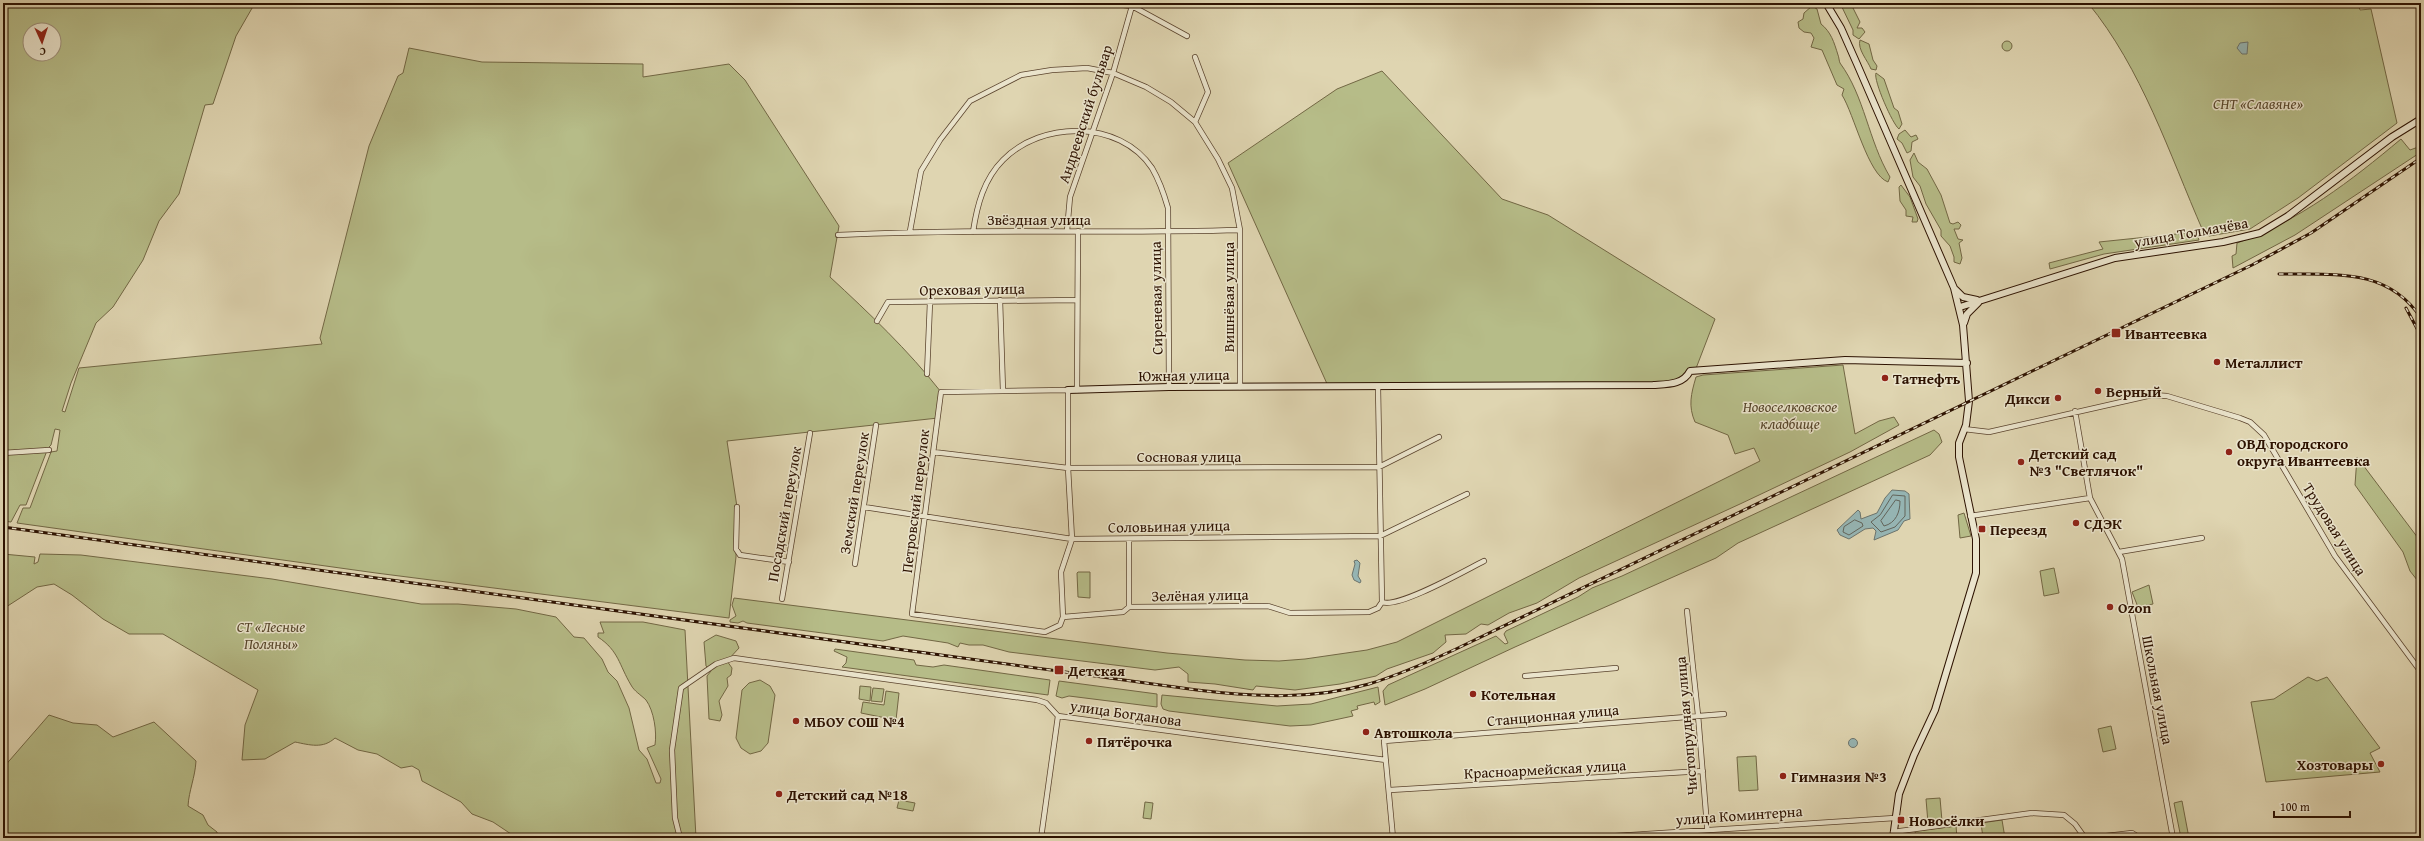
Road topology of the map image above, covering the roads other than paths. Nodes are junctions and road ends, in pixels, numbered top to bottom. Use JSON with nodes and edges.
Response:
{"nodes":[{"id":1,"x":1106,"y":3,"type":"edge"},
{"id":2,"x":1826,"y":3,"type":"edge"},
{"id":3,"x":1132,"y":6,"type":"junction"},
{"id":4,"x":1187,"y":36,"type":"dead end"},
{"id":5,"x":1195,"y":58,"type":"dead end"},
{"id":6,"x":1113,"y":73,"type":"junction"},
{"id":7,"x":2421,"y":119,"type":"edge"},
{"id":8,"x":1195,"y":122,"type":"junction"},
{"id":9,"x":1092,"y":132,"type":"junction"},
{"id":10,"x":1240,"y":230,"type":"junction"},
{"id":11,"x":1078,"y":231,"type":"junction"},
{"id":12,"x":910,"y":232,"type":"junction"},
{"id":13,"x":973,"y":232,"type":"junction"},
{"id":14,"x":1068,"y":232,"type":"junction"},
{"id":15,"x":1168,"y":232,"type":"junction"},
{"id":16,"x":838,"y":235,"type":"dead end"},
{"id":17,"x":1954,"y":288,"type":"junction"},
{"id":18,"x":1000,"y":300,"type":"junction"},
{"id":19,"x":1077,"y":300,"type":"junction"},
{"id":20,"x":1983,"y":300,"type":"junction"},
{"id":21,"x":930,"y":302,"type":"junction"},
{"id":22,"x":1960,"y":307,"type":"junction"},
{"id":23,"x":877,"y":321,"type":"dead end"},
{"id":24,"x":1963,"y":324,"type":"junction"},
{"id":25,"x":1968,"y":363,"type":"junction"},
{"id":26,"x":927,"y":374,"type":"dead end"},
{"id":27,"x":1169,"y":387,"type":"junction"},
{"id":28,"x":1240,"y":387,"type":"junction"},
{"id":29,"x":1378,"y":387,"type":"junction"},
{"id":30,"x":1068,"y":390,"type":"junction"},
{"id":31,"x":1077,"y":390,"type":"junction"},
{"id":32,"x":1002,"y":391,"type":"junction"},
{"id":33,"x":941,"y":392,"type":"joint"},
{"id":34,"x":2075,"y":411,"type":"junction"},
{"id":35,"x":876,"y":425,"type":"dead end"},
{"id":36,"x":1964,"y":429,"type":"junction"},
{"id":37,"x":810,"y":433,"type":"dead end"},
{"id":38,"x":1439,"y":437,"type":"dead end"},
{"id":39,"x":49,"y":450,"type":"dead end"},
{"id":40,"x":933,"y":452,"type":"junction"},
{"id":41,"x":3,"y":453,"type":"edge"},
{"id":42,"x":1379,"y":467,"type":"junction"},
{"id":43,"x":1068,"y":468,"type":"junction"},
{"id":44,"x":1468,"y":494,"type":"dead end"},
{"id":45,"x":2090,"y":498,"type":"junction"},
{"id":46,"x":737,"y":507,"type":"dead end"},
{"id":47,"x":864,"y":507,"type":"junction"},
{"id":48,"x":1970,"y":516,"type":"junction"},
{"id":49,"x":924,"y":518,"type":"junction"},
{"id":50,"x":1380,"y":536,"type":"junction"},
{"id":51,"x":2202,"y":538,"type":"dead end"},
{"id":52,"x":1072,"y":539,"type":"junction"},
{"id":53,"x":1129,"y":539,"type":"junction"},
{"id":54,"x":2119,"y":552,"type":"junction"},
{"id":55,"x":1484,"y":561,"type":"dead end"},
{"id":56,"x":788,"y":562,"type":"junction"},
{"id":57,"x":855,"y":564,"type":"dead end"},
{"id":58,"x":782,"y":599,"type":"dead end"},
{"id":59,"x":1382,"y":602,"type":"junction"},
{"id":60,"x":1129,"y":607,"type":"junction"},
{"id":61,"x":1687,"y":611,"type":"dead end"},
{"id":62,"x":1063,"y":617,"type":"junction"},
{"id":63,"x":1616,"y":668,"type":"dead end"},
{"id":64,"x":2421,"y":672,"type":"edge"},
{"id":65,"x":1525,"y":676,"type":"dead end"},
{"id":66,"x":1724,"y":714,"type":"dead end"},
{"id":67,"x":1698,"y":715,"type":"junction"},
{"id":68,"x":1058,"y":716,"type":"junction"},
{"id":69,"x":1386,"y":760,"type":"junction"},
{"id":70,"x":1703,"y":771,"type":"junction"},
{"id":71,"x":1390,"y":790,"type":"junction"},
{"id":72,"x":1895,"y":818,"type":"junction"},
{"id":73,"x":1707,"y":829,"type":"junction"},
{"id":74,"x":1893,"y":835,"type":"edge"},
{"id":75,"x":680,"y":838,"type":"edge"},
{"id":76,"x":1041,"y":838,"type":"edge"},
{"id":77,"x":1393,"y":838,"type":"edge"},
{"id":78,"x":1584,"y":838,"type":"edge"},
{"id":79,"x":1708,"y":838,"type":"edge"},
{"id":80,"x":2085,"y":838,"type":"edge"},
{"id":81,"x":2088,"y":838,"type":"edge"},
{"id":82,"x":2140,"y":838,"type":"edge"},
{"id":83,"x":2173,"y":838,"type":"edge"}],
"edges":[{"from":1,"to":3,"type":"street"},
{"from":2,"to":17,"type":"street"},
{"from":3,"to":4,"type":"street"},
{"from":3,"to":6,"type":"street","name":"Андреевский бульвар"},
{"from":5,"to":8,"type":"street"},
{"from":6,"to":8,"type":"street","name":"Вишнёвая улица"},
{"from":6,"to":9,"type":"street","name":"Андреевский бульвар"},
{"from":6,"to":12,"type":"street","name":"Вишнёвая улица"},
{"from":7,"to":20,"type":"street","name":"улица Толмачёва"},
{"from":8,"to":10,"type":"street","name":"Вишнёвая улица"},
{"from":9,"to":13,"type":"street","name":"Сиреневая улица"},
{"from":9,"to":14,"type":"street","name":"Андреевский бульвар"},
{"from":9,"to":15,"type":"street","name":"Сиреневая улица"},
{"from":10,"to":15,"type":"street","name":"Звёздная улица"},
{"from":10,"to":28,"type":"street","name":"Вишнёвая улица"},
{"from":11,"to":14,"type":"street","name":"Звёздная улица"},
{"from":11,"to":15,"type":"street","name":"Звёздная улица"},
{"from":11,"to":19,"type":"street"},
{"from":12,"to":13,"type":"street","name":"Звёздная улица"},
{"from":12,"to":16,"type":"street","name":"Звёздная улица"},
{"from":13,"to":14,"type":"street","name":"Звёздная улица"},
{"from":15,"to":27,"type":"street","name":"Сиреневая улица"},
{"from":17,"to":20,"type":"street"},
{"from":17,"to":22,"type":"street"},
{"from":18,"to":19,"type":"street","name":"Ореховая улица"},
{"from":18,"to":21,"type":"street","name":"Ореховая улица"},
{"from":18,"to":32,"type":"street"},
{"from":19,"to":31,"type":"street"},
{"from":20,"to":22,"type":"street","name":"улица Толмачёва"},
{"from":20,"to":24,"type":"street"},
{"from":21,"to":23,"type":"street","name":"Ореховая улица"},
{"from":21,"to":26,"type":"street"},
{"from":22,"to":24,"type":"street"},
{"from":24,"to":25,"type":"street"},
{"from":25,"to":29,"type":"street","name":"Южная улица"},
{"from":25,"to":36,"type":"street"},
{"from":27,"to":28,"type":"street","name":"Южная улица"},
{"from":27,"to":31,"type":"street","name":"Южная улица"},
{"from":28,"to":29,"type":"street","name":"Южная улица"},
{"from":29,"to":42,"type":"street"},
{"from":30,"to":31,"type":"street","name":"Южная улица"},
{"from":30,"to":32,"type":"street","name":"Южная улица"},
{"from":30,"to":43,"type":"street"},
{"from":32,"to":33,"type":"street","name":"Южная улица"},
{"from":33,"to":40,"type":"street","name":"Петровский переулок"},
{"from":34,"to":36,"type":"street","name":"Трудовая улица"},
{"from":34,"to":45,"type":"street","name":"Школьная улица"},
{"from":34,"to":64,"type":"street","name":"Трудовая улица"},
{"from":35,"to":47,"type":"street","name":"Земский переулок"},
{"from":36,"to":48,"type":"street"},
{"from":37,"to":56,"type":"street","name":"Посадский переулок"},
{"from":38,"to":42,"type":"street","name":"Сосновая улица"},
{"from":39,"to":41,"type":"street"},
{"from":40,"to":43,"type":"street","name":"Сосновая улица"},
{"from":40,"to":49,"type":"street","name":"Петровский переулок"},
{"from":42,"to":43,"type":"street","name":"Сосновая улица"},
{"from":42,"to":50,"type":"street"},
{"from":43,"to":52,"type":"street"},
{"from":44,"to":50,"type":"street","name":"Соловьиная улица"},
{"from":45,"to":48,"type":"street"},
{"from":45,"to":54,"type":"street","name":"Школьная улица"},
{"from":46,"to":56,"type":"street"},
{"from":47,"to":49,"type":"street","name":"Соловьиная улица"},
{"from":47,"to":57,"type":"street","name":"Земский переулок"},
{"from":48,"to":72,"type":"street"},
{"from":49,"to":52,"type":"street","name":"Соловьиная улица"},
{"from":49,"to":62,"type":"street","name":"Петровский переулок"},
{"from":50,"to":53,"type":"street","name":"Соловьиная улица"},
{"from":50,"to":59,"type":"street"},
{"from":51,"to":54,"type":"street"},
{"from":52,"to":53,"type":"street","name":"Соловьиная улица"},
{"from":52,"to":62,"type":"street"},
{"from":53,"to":60,"type":"street"},
{"from":54,"to":83,"type":"street","name":"Школьная улица"},
{"from":55,"to":59,"type":"street","name":"Зелёная улица"},
{"from":56,"to":58,"type":"street","name":"Посадский переулок"},
{"from":59,"to":60,"type":"street","name":"Зелёная улица"},
{"from":60,"to":62,"type":"street","name":"Зелёная улица"},
{"from":61,"to":67,"type":"street","name":"Чистопрудная улица"},
{"from":63,"to":65,"type":"street"},
{"from":66,"to":67,"type":"street","name":"Станционная улица"},
{"from":67,"to":69,"type":"street","name":"Станционная улица"},
{"from":67,"to":70,"type":"street","name":"Чистопрудная улица"},
{"from":68,"to":69,"type":"street","name":"улица Богданова"},
{"from":68,"to":75,"type":"street","name":"улица Богданова"},
{"from":68,"to":76,"type":"street"},
{"from":69,"to":71,"type":"street"},
{"from":70,"to":71,"type":"street","name":"Красноармейская улица"},
{"from":70,"to":73,"type":"street","name":"Чистопрудная улица"},
{"from":71,"to":77,"type":"street"},
{"from":72,"to":73,"type":"street","name":"улица Коминтерна"},
{"from":72,"to":74,"type":"street"},
{"from":73,"to":78,"type":"street","name":"улица Коминтерна"},
{"from":73,"to":79,"type":"street","name":"Чистопрудная улица"},
{"from":74,"to":80,"type":"street"},
{"from":81,"to":82,"type":"street"}]}
